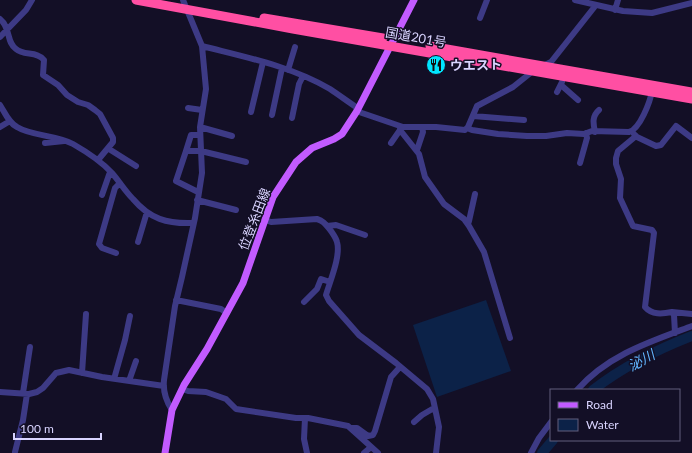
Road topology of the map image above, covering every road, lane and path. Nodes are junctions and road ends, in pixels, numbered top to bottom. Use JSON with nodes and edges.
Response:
{"nodes":[{"id":1,"x":32,"y":0,"type":"edge"},
{"id":2,"x":136,"y":0,"type":"edge"},
{"id":3,"x":164,"y":0,"type":"edge"},
{"id":4,"x":414,"y":0,"type":"edge"},
{"id":5,"x":487,"y":0,"type":"edge"},
{"id":6,"x":575,"y":0,"type":"edge"},
{"id":7,"x":618,"y":0,"type":"edge"},
{"id":8,"x":692,"y":3,"type":"edge"},
{"id":9,"x":185,"y":5,"type":"edge"},
{"id":10,"x":596,"y":5,"type":"junction"},
{"id":11,"x":615,"y":10,"type":"junction"},
{"id":12,"x":480,"y":18,"type":"dead end"},
{"id":13,"x":0,"y":19,"type":"edge"},
{"id":14,"x":7,"y":29,"type":"junction"},
{"id":15,"x":0,"y":37,"type":"edge"},
{"id":16,"x":391,"y":43,"type":"junction"},
{"id":17,"x":202,"y":46,"type":"junction"},
{"id":18,"x":295,"y":47,"type":"dead end"},
{"id":19,"x":263,"y":62,"type":"junction"},
{"id":20,"x":543,"y":66,"type":"junction"},
{"id":21,"x":285,"y":69,"type":"junction"},
{"id":22,"x":532,"y":71,"type":"junction"},
{"id":23,"x":303,"y":76,"type":"junction"},
{"id":24,"x":562,"y":80,"type":"junction"},
{"id":25,"x":652,"y":91,"type":"junction"},
{"id":26,"x":557,"y":92,"type":"dead end"},
{"id":27,"x":692,"y":92,"type":"edge"},
{"id":28,"x":692,"y":99,"type":"edge"},
{"id":29,"x":578,"y":100,"type":"dead end"},
{"id":30,"x":0,"y":106,"type":"edge"},
{"id":31,"x":188,"y":108,"type":"dead end"},
{"id":32,"x":202,"y":110,"type":"junction"},
{"id":33,"x":599,"y":110,"type":"dead end"},
{"id":34,"x":357,"y":111,"type":"junction"},
{"id":35,"x":251,"y":112,"type":"dead end"},
{"id":36,"x":272,"y":115,"type":"dead end"},
{"id":37,"x":473,"y":116,"type":"junction"},
{"id":38,"x":292,"y":118,"type":"dead end"},
{"id":39,"x":524,"y":120,"type":"dead end"},
{"id":40,"x":10,"y":121,"type":"junction"},
{"id":41,"x":0,"y":127,"type":"edge"},
{"id":42,"x":200,"y":127,"type":"junction"},
{"id":43,"x":422,"y":127,"type":"junction"},
{"id":44,"x":400,"y":128,"type":"junction"},
{"id":45,"x":467,"y":128,"type":"junction"},
{"id":46,"x":595,"y":132,"type":"junction"},
{"id":47,"x":586,"y":133,"type":"junction"},
{"id":48,"x":634,"y":133,"type":"junction"},
{"id":49,"x":200,"y":135,"type":"junction"},
{"id":50,"x":232,"y":136,"type":"dead end"},
{"id":51,"x":692,"y":138,"type":"edge"},
{"id":52,"x":65,"y":140,"type":"junction"},
{"id":53,"x":45,"y":143,"type":"dead end"},
{"id":54,"x":391,"y":143,"type":"dead end"},
{"id":55,"x":108,"y":149,"type":"junction"},
{"id":56,"x":417,"y":150,"type":"junction"},
{"id":57,"x":186,"y":151,"type":"junction"},
{"id":58,"x":201,"y":152,"type":"junction"},
{"id":59,"x":98,"y":160,"type":"junction"},
{"id":60,"x":246,"y":162,"type":"dead end"},
{"id":61,"x":580,"y":163,"type":"dead end"},
{"id":62,"x":136,"y":166,"type":"dead end"},
{"id":63,"x":110,"y":172,"type":"junction"},
{"id":64,"x":120,"y":183,"type":"junction"},
{"id":65,"x":198,"y":192,"type":"junction"},
{"id":66,"x":475,"y":194,"type":"dead end"},
{"id":67,"x":102,"y":195,"type":"dead end"},
{"id":68,"x":197,"y":200,"type":"junction"},
{"id":69,"x":236,"y":210,"type":"dead end"},
{"id":70,"x":147,"y":212,"type":"junction"},
{"id":71,"x":264,"y":220,"type":"junction"},
{"id":72,"x":193,"y":223,"type":"junction"},
{"id":73,"x":468,"y":224,"type":"junction"},
{"id":74,"x":327,"y":226,"type":"junction"},
{"id":75,"x":365,"y":235,"type":"dead end"},
{"id":76,"x":138,"y":242,"type":"dead end"},
{"id":77,"x":116,"y":253,"type":"dead end"},
{"id":78,"x":330,"y":282,"type":"junction"},
{"id":79,"x":176,"y":300,"type":"junction"},
{"id":80,"x":304,"y":302,"type":"dead end"},
{"id":81,"x":672,"y":312,"type":"junction"},
{"id":82,"x":227,"y":313,"type":"junction"},
{"id":83,"x":86,"y":314,"type":"dead end"},
{"id":84,"x":692,"y":314,"type":"edge"},
{"id":85,"x":130,"y":316,"type":"dead end"},
{"id":86,"x":692,"y":326,"type":"edge"},
{"id":87,"x":675,"y":333,"type":"junction"},
{"id":88,"x":510,"y":338,"type":"dead end"},
{"id":89,"x":30,"y":347,"type":"dead end"},
{"id":90,"x":136,"y":361,"type":"dead end"},
{"id":91,"x":400,"y":367,"type":"junction"},
{"id":92,"x":82,"y":373,"type":"junction"},
{"id":93,"x":114,"y":379,"type":"junction"},
{"id":94,"x":129,"y":381,"type":"junction"},
{"id":95,"x":164,"y":386,"type":"junction"},
{"id":96,"x":182,"y":389,"type":"junction"},
{"id":97,"x":578,"y":389,"type":"edge"},
{"id":98,"x":0,"y":392,"type":"edge"},
{"id":99,"x":25,"y":393,"type":"junction"},
{"id":100,"x":434,"y":408,"type":"junction"},
{"id":101,"x":172,"y":410,"type":"junction"},
{"id":102,"x":305,"y":418,"type":"junction"},
{"id":103,"x":414,"y":422,"type":"dead end"},
{"id":104,"x":550,"y":423,"type":"edge"},
{"id":105,"x":351,"y":428,"type":"junction"},
{"id":106,"x":371,"y":446,"type":"junction"},
{"id":107,"x":15,"y":452,"type":"edge"},
{"id":108,"x":165,"y":453,"type":"edge"},
{"id":109,"x":307,"y":453,"type":"edge"},
{"id":110,"x":364,"y":453,"type":"edge"},
{"id":111,"x":378,"y":453,"type":"edge"},
{"id":112,"x":436,"y":453,"type":"edge"},
{"id":113,"x":531,"y":453,"type":"edge"}],
"edges":[{"from":1,"to":14,"type":"street"},
{"from":2,"to":9,"type":"highway","name":"国道201号"},
{"from":3,"to":9,"type":"highway","name":"国道201号"},
{"from":4,"to":16,"type":"main road","name":"位登糸田線"},
{"from":5,"to":12,"type":"street"},
{"from":6,"to":10,"type":"street"},
{"from":7,"to":11,"type":"street"},
{"from":8,"to":11,"type":"street"},
{"from":9,"to":16,"type":"highway","name":"国道201号"},
{"from":9,"to":17,"type":"street"},
{"from":10,"to":11,"type":"street"},
{"from":10,"to":20,"type":"street"},
{"from":13,"to":14,"type":"street"},
{"from":14,"to":15,"type":"street"},
{"from":14,"to":55,"type":"street"},
{"from":16,"to":20,"type":"highway","name":"国道201号"},
{"from":16,"to":22,"type":"highway","name":"国道201号"},
{"from":16,"to":34,"type":"main road","name":"位登糸田線"},
{"from":17,"to":19,"type":"street"},
{"from":17,"to":32,"type":"street"},
{"from":18,"to":21,"type":"street"},
{"from":19,"to":21,"type":"street"},
{"from":19,"to":35,"type":"street"},
{"from":20,"to":22,"type":"street"},
{"from":20,"to":27,"type":"highway","name":"国道201号"},
{"from":21,"to":23,"type":"street"},
{"from":21,"to":36,"type":"street"},
{"from":22,"to":24,"type":"highway","name":"国道201号"},
{"from":22,"to":37,"type":"street"},
{"from":23,"to":34,"type":"street"},
{"from":23,"to":38,"type":"street"},
{"from":24,"to":25,"type":"highway","name":"国道201号"},
{"from":24,"to":26,"type":"street"},
{"from":24,"to":29,"type":"street"},
{"from":25,"to":28,"type":"highway","name":"国道201号"},
{"from":25,"to":48,"type":"street"},
{"from":30,"to":40,"type":"street"},
{"from":31,"to":32,"type":"street"},
{"from":32,"to":42,"type":"street"},
{"from":33,"to":46,"type":"street"},
{"from":34,"to":44,"type":"street"},
{"from":34,"to":71,"type":"main road","name":"位登糸田線"},
{"from":37,"to":39,"type":"street"},
{"from":37,"to":45,"type":"street"},
{"from":40,"to":41,"type":"street"},
{"from":40,"to":52,"type":"street"},
{"from":42,"to":49,"type":"street"},
{"from":42,"to":50,"type":"street"},
{"from":43,"to":44,"type":"street"},
{"from":43,"to":45,"type":"street"},
{"from":43,"to":56,"type":"street"},
{"from":44,"to":54,"type":"street"},
{"from":44,"to":56,"type":"street"},
{"from":45,"to":47,"type":"street"},
{"from":46,"to":47,"type":"street"},
{"from":46,"to":48,"type":"street"},
{"from":47,"to":61,"type":"street"},
{"from":48,"to":51,"type":"street"},
{"from":48,"to":81,"type":"street"},
{"from":49,"to":57,"type":"street"},
{"from":49,"to":58,"type":"street"},
{"from":52,"to":53,"type":"street"},
{"from":52,"to":59,"type":"street"},
{"from":55,"to":59,"type":"street"},
{"from":55,"to":62,"type":"street"},
{"from":56,"to":73,"type":"street"},
{"from":57,"to":58,"type":"street"},
{"from":57,"to":65,"type":"street"},
{"from":58,"to":60,"type":"street"},
{"from":58,"to":65,"type":"street"},
{"from":59,"to":63,"type":"street"},
{"from":63,"to":64,"type":"street"},
{"from":63,"to":67,"type":"street"},
{"from":64,"to":70,"type":"street"},
{"from":64,"to":77,"type":"street"},
{"from":65,"to":68,"type":"street"},
{"from":66,"to":73,"type":"street"},
{"from":68,"to":69,"type":"street"},
{"from":68,"to":72,"type":"street"},
{"from":70,"to":72,"type":"street"},
{"from":70,"to":76,"type":"street"},
{"from":71,"to":74,"type":"street"},
{"from":71,"to":82,"type":"main road","name":"位登糸田線"},
{"from":72,"to":79,"type":"street"},
{"from":73,"to":88,"type":"street"},
{"from":74,"to":75,"type":"street"},
{"from":74,"to":78,"type":"street"},
{"from":78,"to":80,"type":"street"},
{"from":78,"to":91,"type":"street"},
{"from":79,"to":82,"type":"street"},
{"from":79,"to":95,"type":"street"},
{"from":81,"to":84,"type":"street"},
{"from":81,"to":87,"type":"street"},
{"from":82,"to":96,"type":"main road","name":"位登糸田線"},
{"from":83,"to":92,"type":"street"},
{"from":85,"to":93,"type":"street"},
{"from":86,"to":87,"type":"street"},
{"from":87,"to":97,"type":"street"},
{"from":89,"to":99,"type":"street"},
{"from":90,"to":94,"type":"street"},
{"from":91,"to":100,"type":"street"},
{"from":91,"to":105,"type":"street"},
{"from":92,"to":93,"type":"street"},
{"from":92,"to":99,"type":"street"},
{"from":93,"to":94,"type":"street"},
{"from":94,"to":95,"type":"street"},
{"from":95,"to":101,"type":"street"},
{"from":96,"to":101,"type":"main road","name":"位登糸田線"},
{"from":96,"to":102,"type":"street"},
{"from":98,"to":99,"type":"street"},
{"from":99,"to":107,"type":"street"},
{"from":100,"to":103,"type":"street"},
{"from":100,"to":112,"type":"street"},
{"from":101,"to":108,"type":"main road","name":"位登糸田線"},
{"from":102,"to":105,"type":"street"},
{"from":102,"to":109,"type":"street"},
{"from":104,"to":113,"type":"street"},
{"from":105,"to":106,"type":"street"},
{"from":106,"to":110,"type":"street"},
{"from":106,"to":111,"type":"street"}]}
